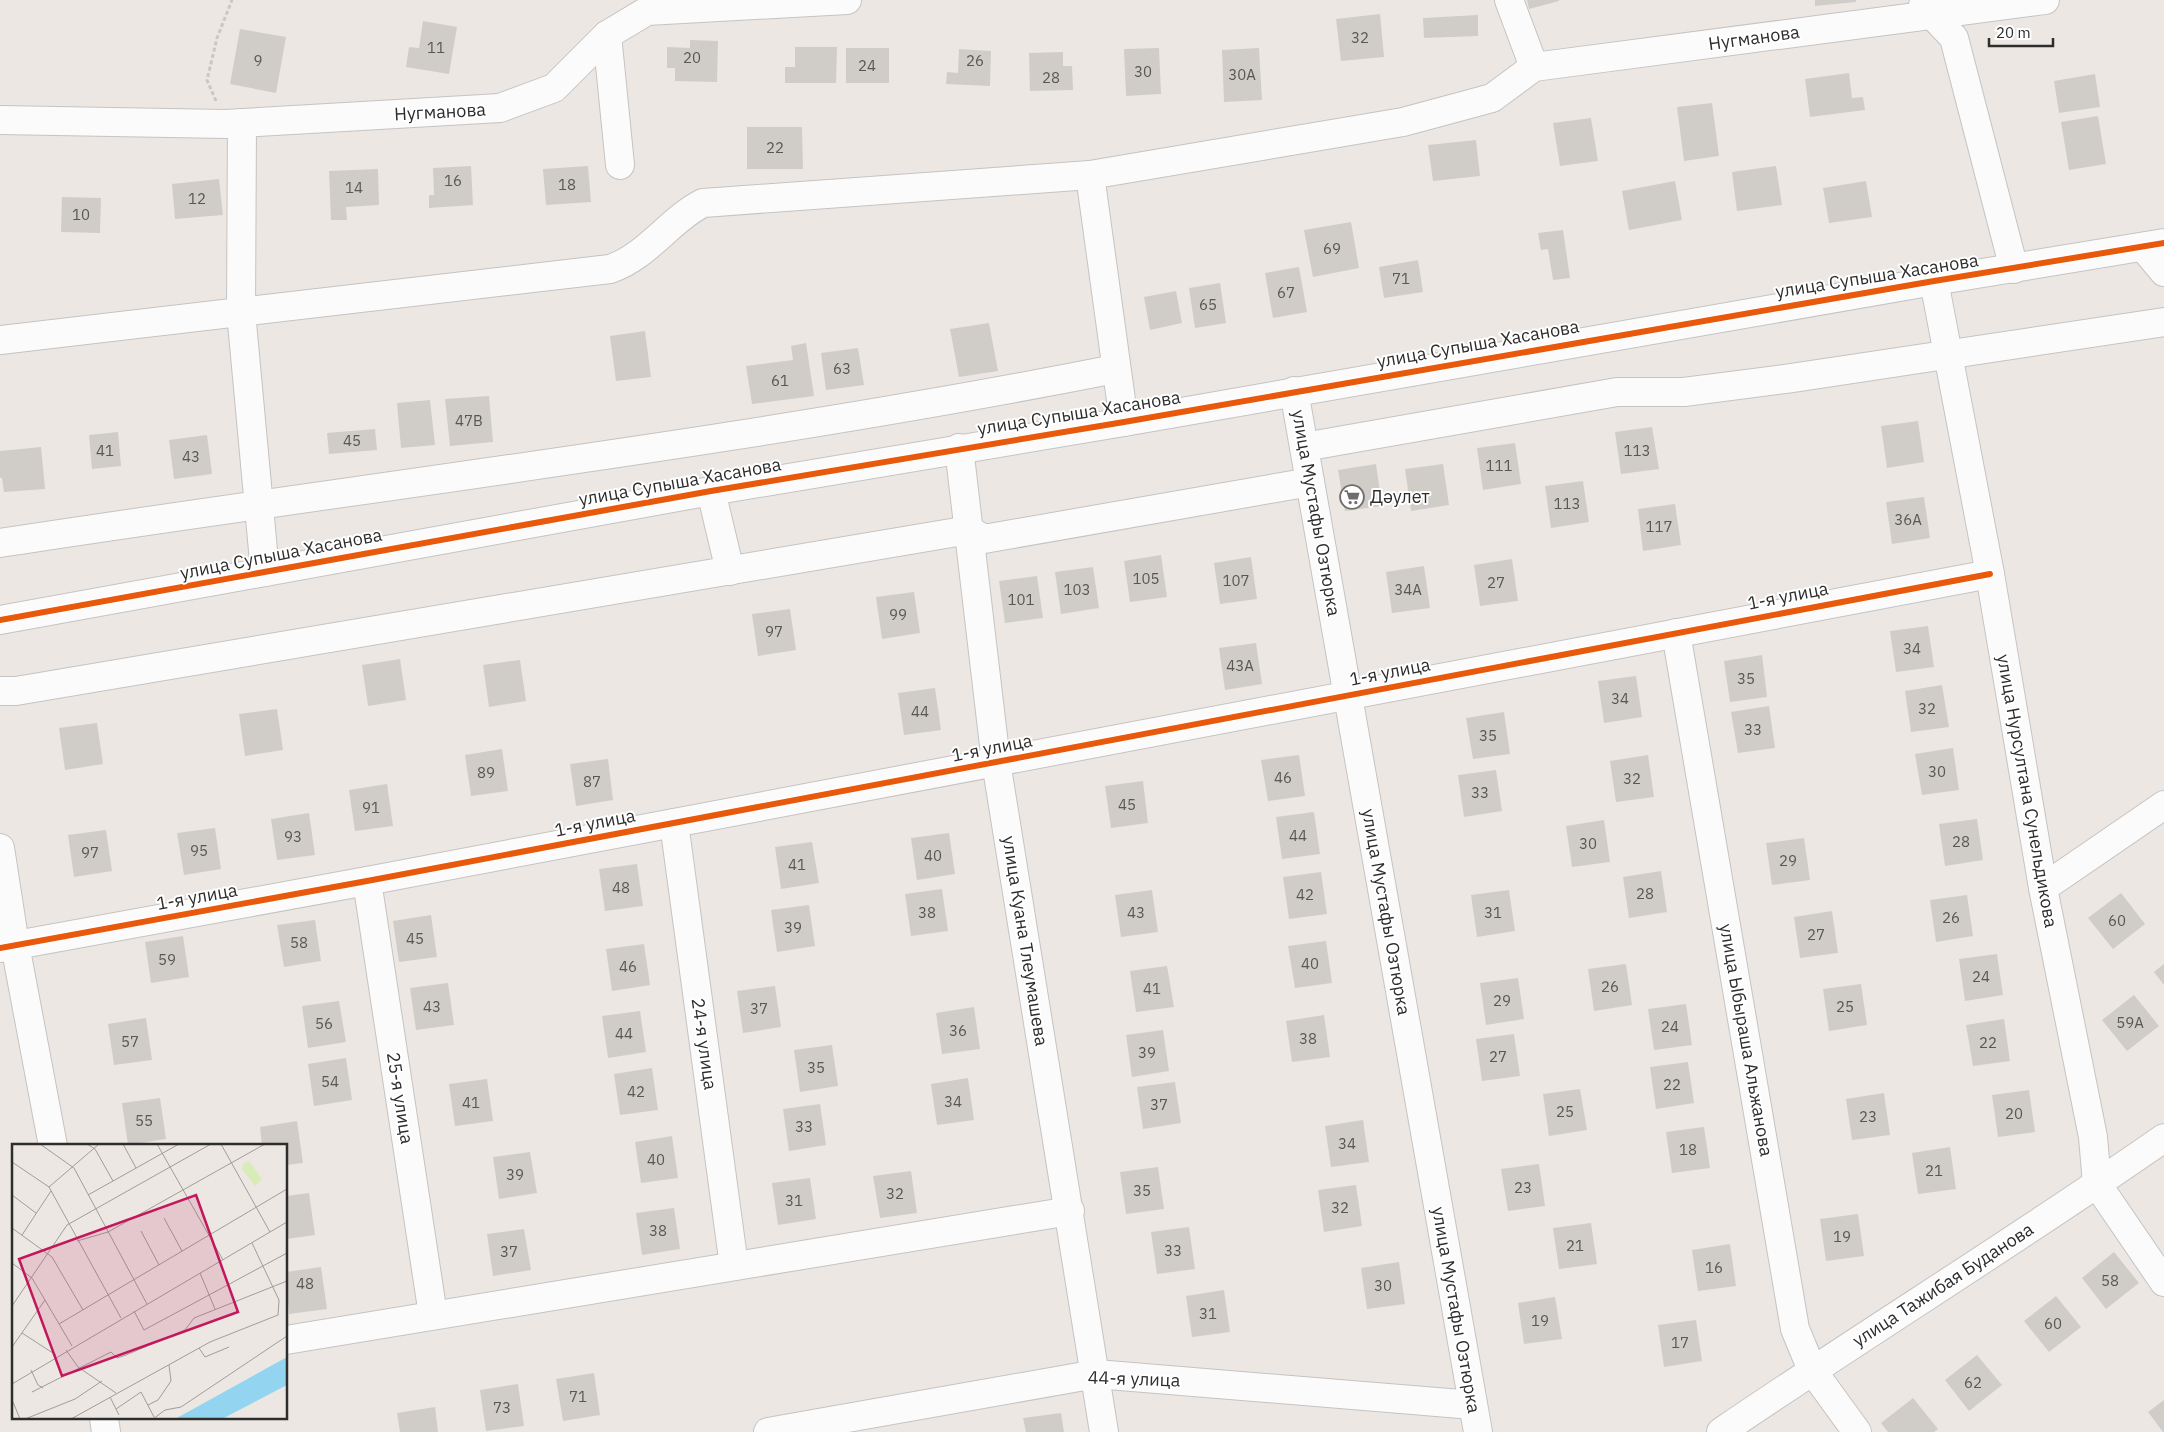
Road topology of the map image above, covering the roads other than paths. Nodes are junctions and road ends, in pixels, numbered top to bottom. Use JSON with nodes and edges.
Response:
{"nodes":[{"id":1,"x":847,"y":0,"type":"edge"},
{"id":2,"x":1509,"y":0,"type":"edge"},
{"id":3,"x":2045,"y":0,"type":"edge"},
{"id":4,"x":1925,"y":7,"type":"edge"},
{"id":5,"x":607,"y":35,"type":"junction"},
{"id":6,"x":1534,"y":67,"type":"junction"},
{"id":7,"x":0,"y":120,"type":"edge"},
{"id":8,"x":234,"y":124,"type":"junction"},
{"id":9,"x":620,"y":166,"type":"dead end"},
{"id":10,"x":1090,"y":175,"type":"junction"},
{"id":11,"x":2154,"y":245,"type":"edge"},
{"id":12,"x":2014,"y":269,"type":"junction"},
{"id":13,"x":2164,"y":272,"type":"edge"},
{"id":14,"x":1934,"y":281,"type":"junction"},
{"id":15,"x":241,"y":312,"type":"junction"},
{"id":16,"x":2164,"y":322,"type":"edge"},
{"id":17,"x":0,"y":340,"type":"edge"},
{"id":18,"x":1948,"y":355,"type":"junction"},
{"id":19,"x":1115,"y":369,"type":"junction"},
{"id":20,"x":1294,"y":391,"type":"junction"},
{"id":21,"x":1124,"y":422,"type":"junction"},
{"id":22,"x":1304,"y":447,"type":"junction"},
{"id":23,"x":959,"y":448,"type":"junction"},
{"id":24,"x":1310,"y":482,"type":"junction"},
{"id":25,"x":711,"y":491,"type":"junction"},
{"id":26,"x":260,"y":503,"type":"junction"},
{"id":27,"x":969,"y":530,"type":"junction"},
{"id":28,"x":0,"y":543,"type":"edge"},
{"id":29,"x":730,"y":571,"type":"junction"},
{"id":30,"x":265,"y":572,"type":"junction"},
{"id":31,"x":1990,"y":574,"type":"junction"},
{"id":32,"x":0,"y":620,"type":"edge"},
{"id":33,"x":1676,"y":633,"type":"junction"},
{"id":34,"x":0,"y":691,"type":"edge"},
{"id":35,"x":1348,"y":695,"type":"junction"},
{"id":36,"x":996,"y":762,"type":"junction"},
{"id":37,"x":2164,"y":805,"type":"edge"},
{"id":38,"x":674,"y":823,"type":"junction"},
{"id":39,"x":0,"y":848,"type":"edge"},
{"id":40,"x":367,"y":881,"type":"junction"},
{"id":41,"x":2043,"y":888,"type":"junction"},
{"id":42,"x":8,"y":947,"type":"edge"},
{"id":43,"x":2164,"y":1138,"type":"edge"},
{"id":44,"x":53,"y":1144,"type":"edge"},
{"id":45,"x":2097,"y":1184,"type":"junction"},
{"id":46,"x":1070,"y":1211,"type":"junction"},
{"id":47,"x":734,"y":1266,"type":"junction"},
{"id":48,"x":2164,"y":1282,"type":"edge"},
{"id":49,"x":433,"y":1315,"type":"junction"},
{"id":50,"x":288,"y":1340,"type":"edge"},
{"id":51,"x":1812,"y":1370,"type":"junction"},
{"id":52,"x":1096,"y":1374,"type":"junction"},
{"id":53,"x":1473,"y":1405,"type":"junction"},
{"id":54,"x":768,"y":1432,"type":"edge"},
{"id":55,"x":1104,"y":1432,"type":"edge"},
{"id":56,"x":1478,"y":1432,"type":"edge"},
{"id":57,"x":1721,"y":1432,"type":"edge"},
{"id":58,"x":1857,"y":1432,"type":"edge"}],
"edges":[{"from":1,"to":5,"type":"street","name":"Нугманова"},
{"from":2,"to":6,"type":"street"},
{"from":3,"to":4,"type":"street","name":"Нугманова"},
{"from":4,"to":6,"type":"street","name":"Нугманова"},
{"from":4,"to":12,"type":"street"},
{"from":5,"to":8,"type":"street","name":"Нугманова"},
{"from":5,"to":9,"type":"street"},
{"from":6,"to":10,"type":"street"},
{"from":7,"to":8,"type":"street","name":"Нугманова"},
{"from":8,"to":15,"type":"street"},
{"from":10,"to":15,"type":"street"},
{"from":10,"to":19,"type":"street"},
{"from":11,"to":12,"type":"street","name":"улица Супыша Хасанова"},
{"from":11,"to":13,"type":"street"},
{"from":12,"to":14,"type":"street","name":"улица Супыша Хасанова"},
{"from":14,"to":18,"type":"street","name":"улица Нурсултана Сунельдикова"},
{"from":14,"to":20,"type":"street","name":"улица Супыша Хасанова"},
{"from":15,"to":17,"type":"street"},
{"from":15,"to":26,"type":"street"},
{"from":16,"to":18,"type":"street"},
{"from":18,"to":22,"type":"street"},
{"from":18,"to":31,"type":"street","name":"улица Нурсултана Сунельдикова"},
{"from":19,"to":21,"type":"street"},
{"from":19,"to":26,"type":"street"},
{"from":20,"to":21,"type":"street","name":"улица Супыша Хасанова"},
{"from":20,"to":22,"type":"street","name":"улица Мустафы Озтюрка"},
{"from":21,"to":23,"type":"street","name":"улица Супыша Хасанова"},
{"from":22,"to":24,"type":"street","name":"улица Мустафы Озтюрка"},
{"from":23,"to":25,"type":"street","name":"улица Супыша Хасанова"},
{"from":23,"to":27,"type":"street","name":"улица Куана Тлеумашева"},
{"from":24,"to":27,"type":"street"},
{"from":24,"to":35,"type":"street","name":"улица Мустафы Озтюрка"},
{"from":25,"to":29,"type":"street"},
{"from":25,"to":30,"type":"street","name":"улица Супыша Хасанова"},
{"from":26,"to":28,"type":"street"},
{"from":26,"to":30,"type":"street"},
{"from":27,"to":29,"type":"street"},
{"from":27,"to":36,"type":"street","name":"улица Куана Тлеумашева"},
{"from":29,"to":34,"type":"street"},
{"from":30,"to":32,"type":"street","name":"улица Супыша Хасанова"},
{"from":31,"to":33,"type":"street","name":"1-я улица"},
{"from":31,"to":41,"type":"street","name":"улица Нурсултана Сунельдикова"},
{"from":33,"to":35,"type":"street","name":"1-я улица"},
{"from":33,"to":51,"type":"street","name":"улица Ыбыраша Альжанова"},
{"from":35,"to":36,"type":"street","name":"1-я улица"},
{"from":35,"to":53,"type":"street","name":"улица Мустафы Озтюрка"},
{"from":36,"to":38,"type":"street","name":"1-я улица"},
{"from":36,"to":46,"type":"street","name":"улица Куана Тлеумашева"},
{"from":37,"to":41,"type":"street"},
{"from":38,"to":40,"type":"street","name":"1-я улица"},
{"from":38,"to":47,"type":"street","name":"24-я улица"},
{"from":39,"to":42,"type":"street"},
{"from":40,"to":42,"type":"street","name":"1-я улица"},
{"from":40,"to":49,"type":"street","name":"25-я улица"},
{"from":41,"to":45,"type":"street","name":"улица Нурсултана Сунельдикова"},
{"from":42,"to":44,"type":"street"},
{"from":43,"to":45,"type":"street","name":"улица Тажибая Буданова"},
{"from":45,"to":48,"type":"street","name":"улица Нурсултана Сунельдикова"},
{"from":45,"to":51,"type":"street","name":"улица Тажибая Буданова"},
{"from":46,"to":47,"type":"street"},
{"from":46,"to":52,"type":"street","name":"улица Куана Тлеумашева"},
{"from":47,"to":49,"type":"street"},
{"from":49,"to":50,"type":"street"},
{"from":51,"to":57,"type":"street","name":"улица Тажибая Буданова"},
{"from":51,"to":58,"type":"street","name":"улица Ыбыраша Альжанова"},
{"from":52,"to":53,"type":"street","name":"44-я улица"},
{"from":52,"to":54,"type":"street","name":"44-я улица"},
{"from":52,"to":55,"type":"street","name":"улица Куана Тлеумашева"},
{"from":53,"to":56,"type":"street","name":"улица Мустафы Озтюрка"}]}
